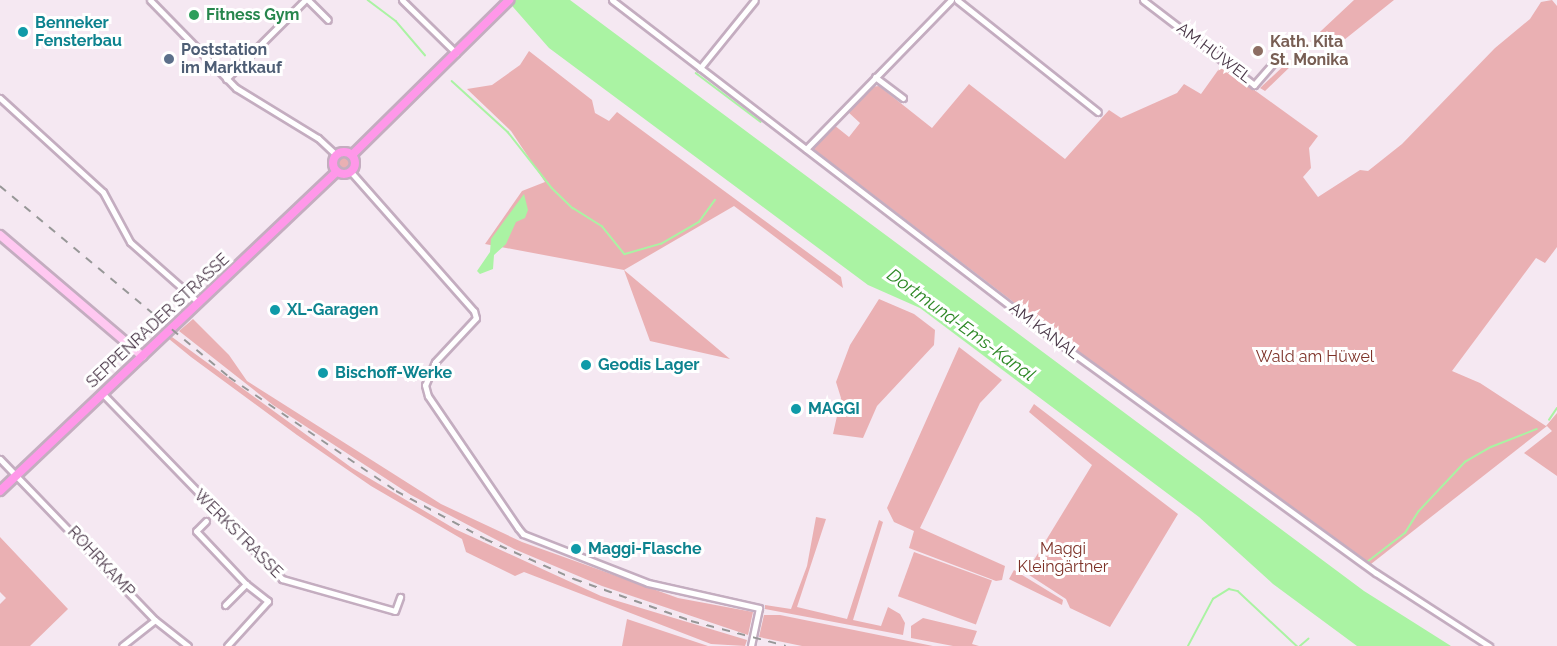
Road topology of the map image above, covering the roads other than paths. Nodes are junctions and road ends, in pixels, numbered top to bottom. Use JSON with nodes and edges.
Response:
{"nodes":[{"id":1,"x":150,"y":0,"type":"edge"},
{"id":2,"x":306,"y":0,"type":"edge"},
{"id":3,"x":402,"y":0,"type":"edge"},
{"id":4,"x":509,"y":0,"type":"edge"},
{"id":5,"x":612,"y":0,"type":"edge"},
{"id":6,"x":755,"y":0,"type":"edge"},
{"id":7,"x":951,"y":0,"type":"edge"},
{"id":8,"x":957,"y":0,"type":"edge"},
{"id":9,"x":1143,"y":0,"type":"edge"},
{"id":10,"x":328,"y":20,"type":"dead end"},
{"id":11,"x":456,"y":53,"type":"junction"},
{"id":12,"x":1279,"y":56,"type":"dead end"},
{"id":13,"x":700,"y":68,"type":"junction"},
{"id":14,"x":875,"y":77,"type":"junction"},
{"id":15,"x":226,"y":79,"type":"junction"},
{"id":16,"x":0,"y":98,"type":"edge"},
{"id":17,"x":903,"y":98,"type":"dead end"},
{"id":18,"x":1098,"y":112,"type":"dead end"},
{"id":19,"x":806,"y":149,"type":"junction"},
{"id":20,"x":336,"y":155,"type":"junction"},
{"id":21,"x":352,"y":155,"type":"junction"},
{"id":22,"x":336,"y":171,"type":"junction"},
{"id":23,"x":351,"y":172,"type":"junction"},
{"id":24,"x":0,"y":235,"type":"edge"},
{"id":25,"x":199,"y":303,"type":"junction"},
{"id":26,"x":142,"y":356,"type":"junction"},
{"id":27,"x":102,"y":393,"type":"junction"},
{"id":28,"x":0,"y":459,"type":"edge"},
{"id":29,"x":17,"y":475,"type":"junction"},
{"id":30,"x":0,"y":491,"type":"edge"},
{"id":31,"x":207,"y":521,"type":"dead end"},
{"id":32,"x":246,"y":584,"type":"junction"},
{"id":33,"x":400,"y":597,"type":"dead end"},
{"id":34,"x":225,"y":605,"type":"dead end"},
{"id":35,"x":155,"y":620,"type":"junction"},
{"id":36,"x":122,"y":646,"type":"edge"},
{"id":37,"x":188,"y":646,"type":"edge"},
{"id":38,"x":227,"y":646,"type":"edge"},
{"id":39,"x":751,"y":646,"type":"edge"},
{"id":40,"x":1489,"y":646,"type":"edge"}],
"edges":[{"from":1,"to":15,"type":"street"},
{"from":2,"to":10,"type":"street"},
{"from":2,"to":15,"type":"street"},
{"from":3,"to":11,"type":"street"},
{"from":4,"to":11,"type":"main road"},
{"from":5,"to":13,"type":"street","name":"AM KANAL"},
{"from":6,"to":13,"type":"street"},
{"from":7,"to":14,"type":"street"},
{"from":8,"to":18,"type":"street"},
{"from":9,"to":12,"type":"street","name":"AM HÜWEL"},
{"from":11,"to":21,"type":"main road"},
{"from":13,"to":19,"type":"street","name":"AM KANAL"},
{"from":14,"to":17,"type":"street"},
{"from":14,"to":19,"type":"street"},
{"from":15,"to":20,"type":"street"},
{"from":16,"to":25,"type":"street"},
{"from":19,"to":40,"type":"street","name":"AM KANAL"},
{"from":20,"to":21,"type":"main road"},
{"from":20,"to":22,"type":"main road"},
{"from":21,"to":23,"type":"main road"},
{"from":22,"to":23,"type":"main road"},
{"from":22,"to":25,"type":"main road","name":"SEPPENRADER STRASSE"},
{"from":23,"to":39,"type":"street"},
{"from":24,"to":26,"type":"street"},
{"from":25,"to":26,"type":"main road","name":"SEPPENRADER STRASSE"},
{"from":26,"to":27,"type":"main road","name":"SEPPENRADER STRASSE"},
{"from":27,"to":29,"type":"main road","name":"SEPPENRADER STRASSE"},
{"from":27,"to":33,"type":"street","name":"WERKSTRASSE"},
{"from":28,"to":29,"type":"street","name":"ROHRKAMP"},
{"from":29,"to":30,"type":"main road","name":"SEPPENRADER STRASSE"},
{"from":29,"to":35,"type":"street","name":"ROHRKAMP"},
{"from":31,"to":32,"type":"street"},
{"from":32,"to":34,"type":"street"},
{"from":32,"to":38,"type":"street"},
{"from":35,"to":36,"type":"street"},
{"from":35,"to":37,"type":"street","name":"ROHRKAMP"}]}
